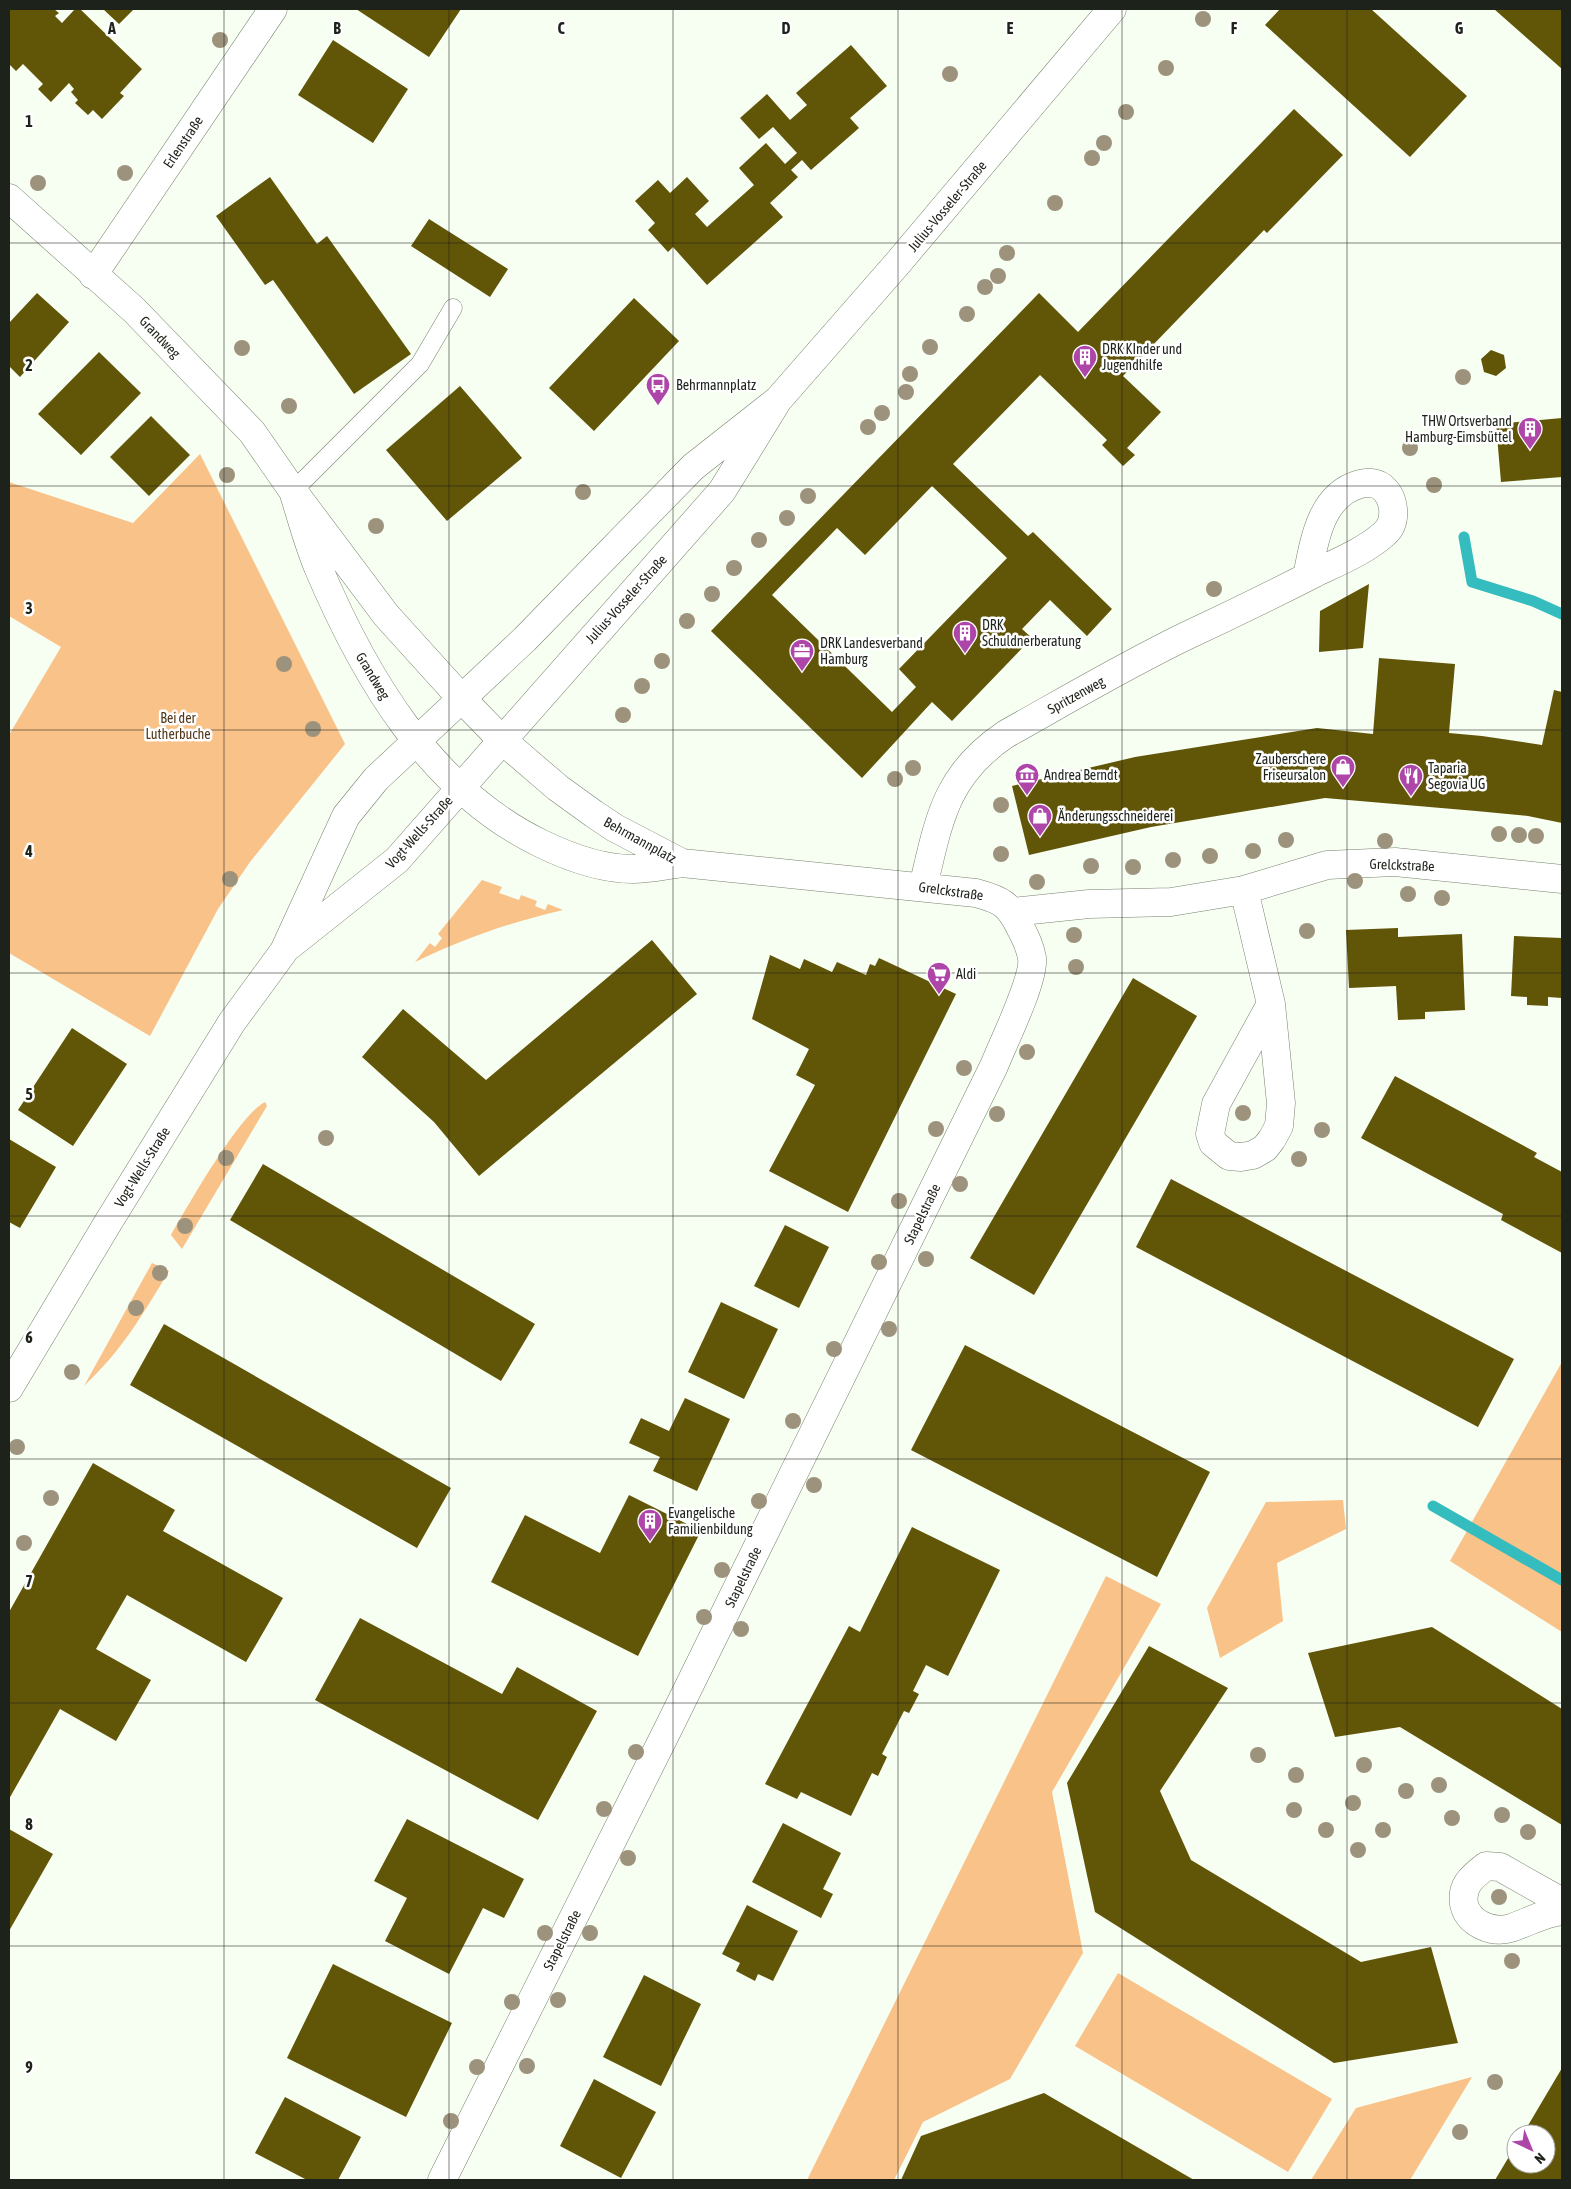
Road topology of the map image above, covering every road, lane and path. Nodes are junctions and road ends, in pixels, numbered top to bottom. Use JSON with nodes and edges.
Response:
{"nodes":[{"id":1,"x":273,"y":9,"type":"edge"},
{"id":2,"x":1112,"y":9,"type":"edge"},
{"id":3,"x":9,"y":198,"type":"edge"},
{"id":4,"x":94,"y":275,"type":"junction"},
{"id":5,"x":452,"y":308,"type":"dead end"},
{"id":6,"x":778,"y":400,"type":"junction"},
{"id":7,"x":293,"y":491,"type":"junction"},
{"id":8,"x":1307,"y":577,"type":"dead end"},
{"id":9,"x":462,"y":699,"type":"junction"},
{"id":10,"x":416,"y":739,"type":"junction"},
{"id":11,"x":502,"y":740,"type":"junction"},
{"id":12,"x":460,"y":788,"type":"junction"},
{"id":13,"x":682,"y":863,"type":"junction"},
{"id":14,"x":1562,"y":879,"type":"edge"},
{"id":15,"x":923,"y":887,"type":"junction"},
{"id":16,"x":1244,"y":890,"type":"junction"},
{"id":17,"x":1014,"y":912,"type":"junction"},
{"id":18,"x":284,"y":951,"type":"junction"},
{"id":19,"x":1270,"y":1004,"type":"junction"},
{"id":20,"x":9,"y":1388,"type":"edge"},
{"id":21,"x":1562,"y":1902,"type":"edge"},
{"id":22,"x":1562,"y":1911,"type":"edge"},
{"id":23,"x":442,"y":2180,"type":"edge"}],
"edges":[{"from":1,"to":4,"type":"street","name":"Erlenstraße"},
{"from":2,"to":6,"type":"street","name":"Julius-Vosseler-Straße"},
{"from":3,"to":4,"type":"street","name":"Grandweg"},
{"from":4,"to":7,"type":"street","name":"Grandweg"},
{"from":5,"to":7,"type":"lane"},
{"from":6,"to":9,"type":"street","name":"Julius-Vosseler-Straße"},
{"from":6,"to":11,"type":"street","name":"Julius-Vosseler-Straße"},
{"from":7,"to":9,"type":"street","name":"Grandweg"},
{"from":7,"to":10,"type":"street","name":"Grandweg"},
{"from":8,"to":15,"type":"street","name":"Spritzenweg"},
{"from":9,"to":10,"type":"street","name":"Julius-Vosseler-Straße"},
{"from":9,"to":11,"type":"street","name":"Grandweg"},
{"from":10,"to":12,"type":"street","name":"Grandweg"},
{"from":10,"to":18,"type":"street","name":"Vogt-Wells-Straße"},
{"from":11,"to":12,"type":"street","name":"Julius-Vosseler-Straße"},
{"from":11,"to":13,"type":"street","name":"Behrmannplatz"},
{"from":12,"to":13,"type":"street","name":"Behrmannplatz"},
{"from":12,"to":18,"type":"street","name":"Vogt-Wells-Straße"},
{"from":13,"to":15,"type":"street","name":"Grelckstraße"},
{"from":14,"to":16,"type":"street","name":"Grelckstraße"},
{"from":15,"to":17,"type":"street","name":"Grelckstraße"},
{"from":16,"to":17,"type":"street","name":"Grelckstraße"},
{"from":16,"to":19,"type":"street"},
{"from":17,"to":23,"type":"street","name":"Stapelstraße"},
{"from":18,"to":20,"type":"street","name":"Vogt-Wells-Straße"},
{"from":19,"to":19,"type":"street"},
{"from":21,"to":22,"type":"street"}]}
